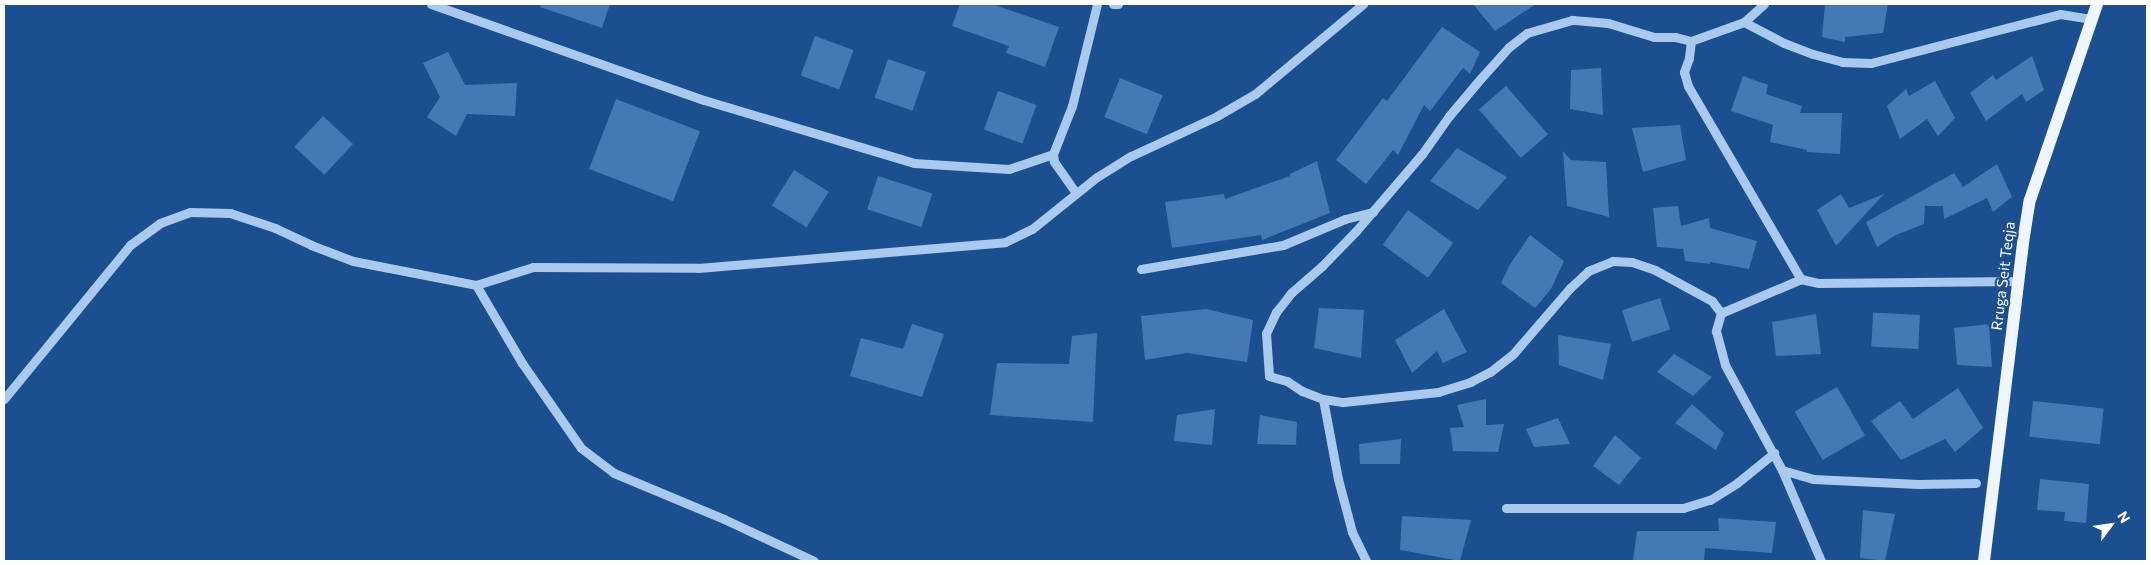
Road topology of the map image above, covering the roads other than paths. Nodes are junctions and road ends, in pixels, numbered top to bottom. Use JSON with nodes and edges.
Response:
{"nodes":[{"id":1,"x":431,"y":4,"type":"edge"},
{"id":2,"x":1097,"y":4,"type":"edge"},
{"id":3,"x":1113,"y":4,"type":"edge"},
{"id":4,"x":1118,"y":4,"type":"edge"},
{"id":5,"x":1363,"y":4,"type":"edge"},
{"id":6,"x":1764,"y":4,"type":"edge"},
{"id":7,"x":2096,"y":4,"type":"edge"},
{"id":8,"x":2091,"y":19,"type":"junction"},
{"id":9,"x":1744,"y":22,"type":"junction"},
{"id":10,"x":1690,"y":41,"type":"junction"},
{"id":11,"x":1053,"y":154,"type":"junction"},
{"id":12,"x":1076,"y":193,"type":"junction"},
{"id":13,"x":1373,"y":212,"type":"junction"},
{"id":14,"x":1142,"y":269,"type":"dead end"},
{"id":15,"x":1801,"y":279,"type":"junction"},
{"id":16,"x":2018,"y":281,"type":"junction"},
{"id":17,"x":476,"y":285,"type":"junction"},
{"id":18,"x":1721,"y":314,"type":"junction"},
{"id":19,"x":1323,"y":399,"type":"junction"},
{"id":20,"x":4,"y":400,"type":"edge"},
{"id":21,"x":1774,"y":453,"type":"junction"},
{"id":22,"x":1782,"y":470,"type":"junction"},
{"id":23,"x":1976,"y":483,"type":"dead end"},
{"id":24,"x":1506,"y":508,"type":"dead end"},
{"id":25,"x":814,"y":561,"type":"edge"},
{"id":26,"x":1366,"y":561,"type":"edge"},
{"id":27,"x":1821,"y":561,"type":"edge"},
{"id":28,"x":1984,"y":561,"type":"edge"}],
"edges":[{"from":1,"to":11,"type":"street"},
{"from":2,"to":11,"type":"street"},
{"from":3,"to":4,"type":"street"},
{"from":5,"to":12,"type":"street"},
{"from":6,"to":9,"type":"street"},
{"from":7,"to":8,"type":"main road","name":"Rruga Seit Teqja"},
{"from":8,"to":9,"type":"street"},
{"from":8,"to":16,"type":"main road","name":"Rruga Seit Teqja"},
{"from":9,"to":10,"type":"street"},
{"from":10,"to":13,"type":"street"},
{"from":10,"to":15,"type":"street"},
{"from":11,"to":12,"type":"street"},
{"from":12,"to":17,"type":"street"},
{"from":13,"to":14,"type":"street"},
{"from":13,"to":19,"type":"street"},
{"from":15,"to":16,"type":"street"},
{"from":15,"to":18,"type":"street"},
{"from":16,"to":28,"type":"main road","name":"Rruga Seit Teqja"},
{"from":17,"to":20,"type":"street"},
{"from":17,"to":25,"type":"street"},
{"from":18,"to":19,"type":"street"},
{"from":18,"to":21,"type":"street"},
{"from":19,"to":26,"type":"street"},
{"from":21,"to":22,"type":"street"},
{"from":21,"to":24,"type":"street"},
{"from":22,"to":23,"type":"street"},
{"from":22,"to":27,"type":"street"}]}
